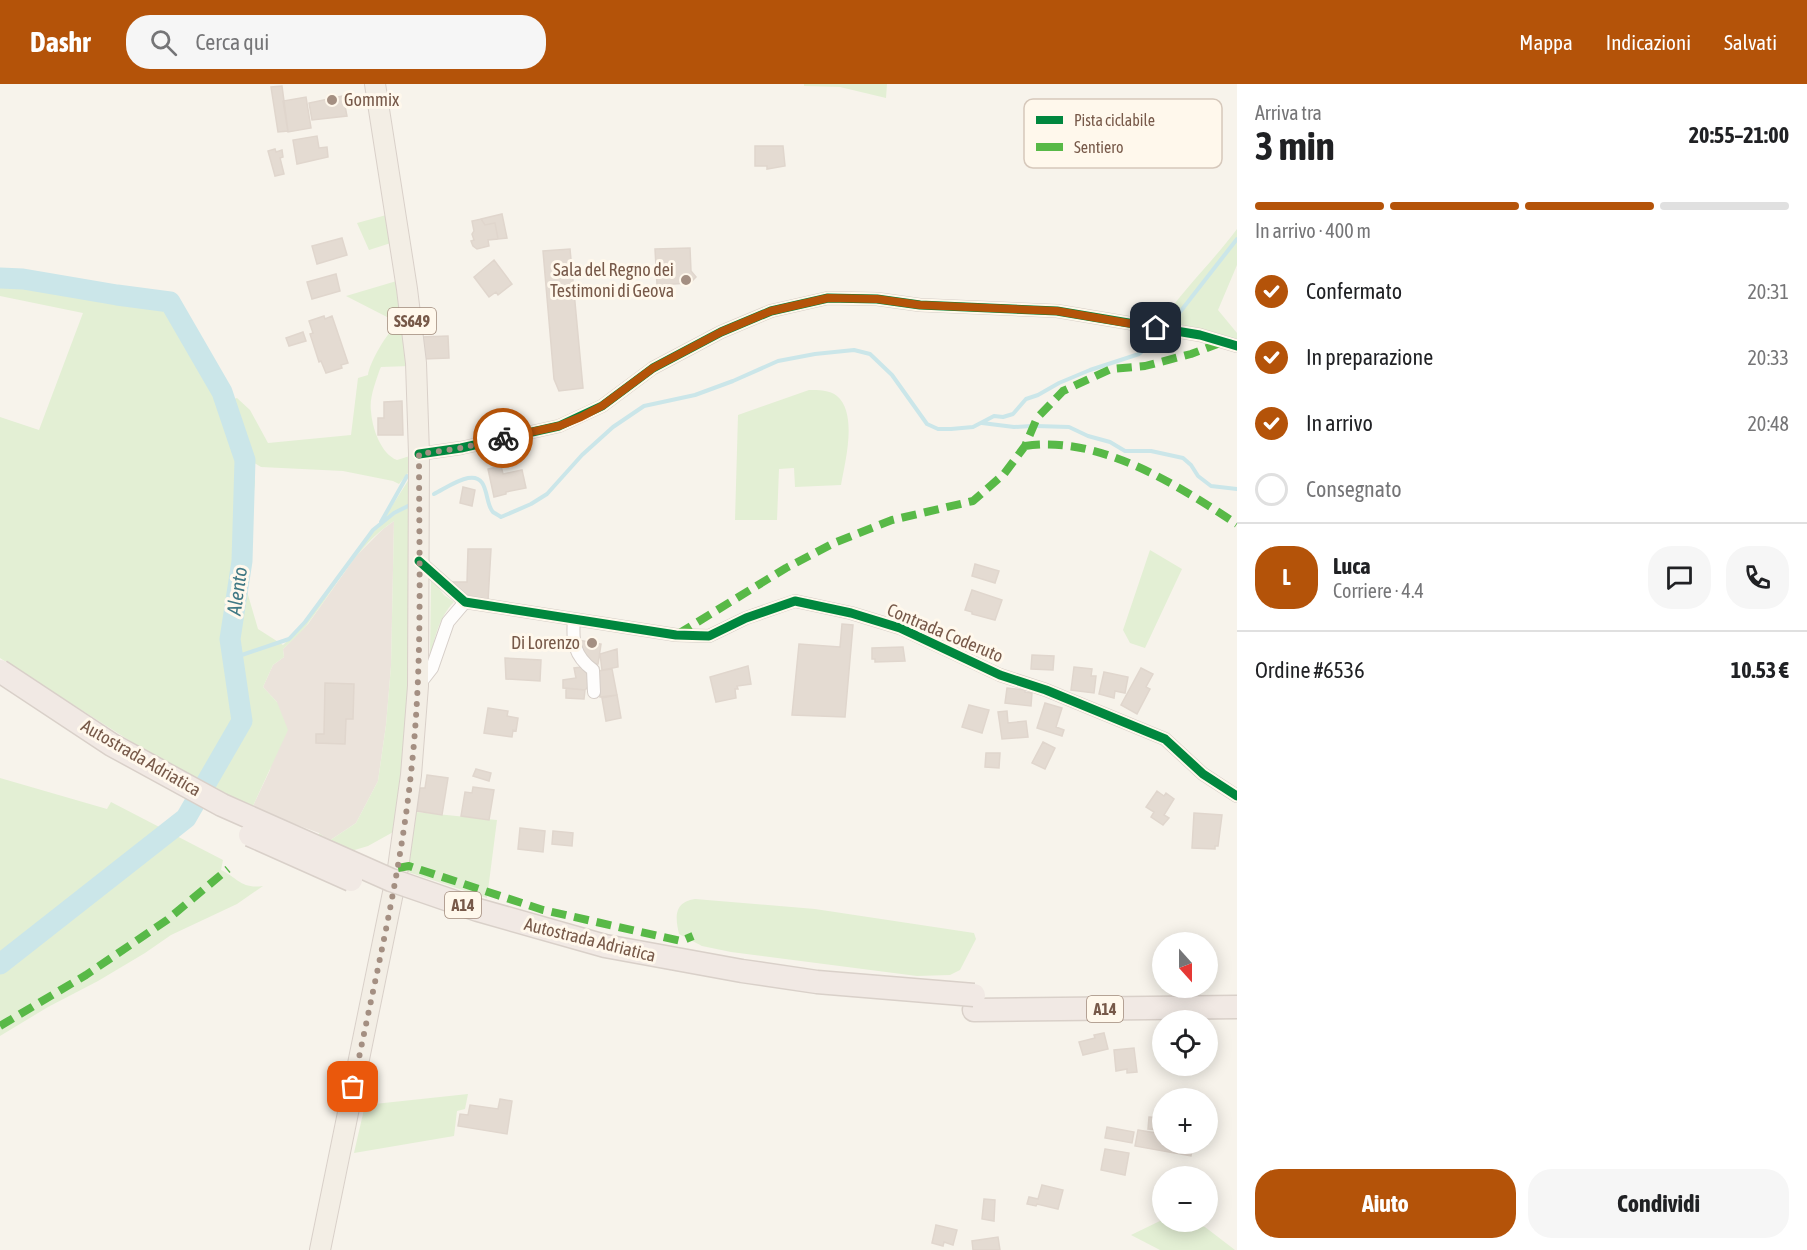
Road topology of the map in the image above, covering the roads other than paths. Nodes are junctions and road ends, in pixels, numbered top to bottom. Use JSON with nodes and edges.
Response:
{"nodes":[{"id":1,"x":375,"y":84,"type":"edge"},
{"id":2,"x":1237,"y":346,"type":"edge"},
{"id":3,"x":419,"y":454,"type":"junction"},
{"id":4,"x":420,"y":561,"type":"junction"},
{"id":5,"x":465,"y":602,"type":"junction"},
{"id":6,"x":574,"y":619,"type":"junction"},
{"id":7,"x":0,"y":671,"type":"edge"},
{"id":8,"x":418,"y":686,"type":"junction"},
{"id":9,"x":0,"y":690,"type":"edge"},
{"id":10,"x":594,"y":692,"type":"dead end"},
{"id":11,"x":1237,"y":796,"type":"edge"},
{"id":12,"x":1237,"y":992,"type":"edge"},
{"id":13,"x":974,"y":1002,"type":"junction"},
{"id":14,"x":1237,"y":1007,"type":"edge"},
{"id":15,"x":320,"y":1250,"type":"edge"}],
"edges":[{"from":1,"to":3,"type":"main road","number":"SS649"},
{"from":2,"to":3,"type":"street"},
{"from":3,"to":4,"type":"main road","number":"SS649"},
{"from":4,"to":5,"type":"street"},
{"from":4,"to":8,"type":"main road","number":"SS649"},
{"from":5,"to":6,"type":"street","name":"Contrada Coderuto"},
{"from":5,"to":8,"type":"street"},
{"from":6,"to":10,"type":"street"},
{"from":6,"to":11,"type":"street","name":"Contrada Coderuto"},
{"from":7,"to":13,"type":"highway","name":"Autostrada Adriatica","number":"A14","bridge":true},
{"from":8,"to":15,"type":"main road","number":"SS649"},
{"from":9,"to":13,"type":"highway","name":"Autostrada Adriatica","number":"A14","bridge":true},
{"from":12,"to":13,"type":"highway","name":"Autostrada Adriatica","number":"A14"},
{"from":13,"to":14,"type":"highway","name":"Autostrada Adriatica","number":"A14"}]}
